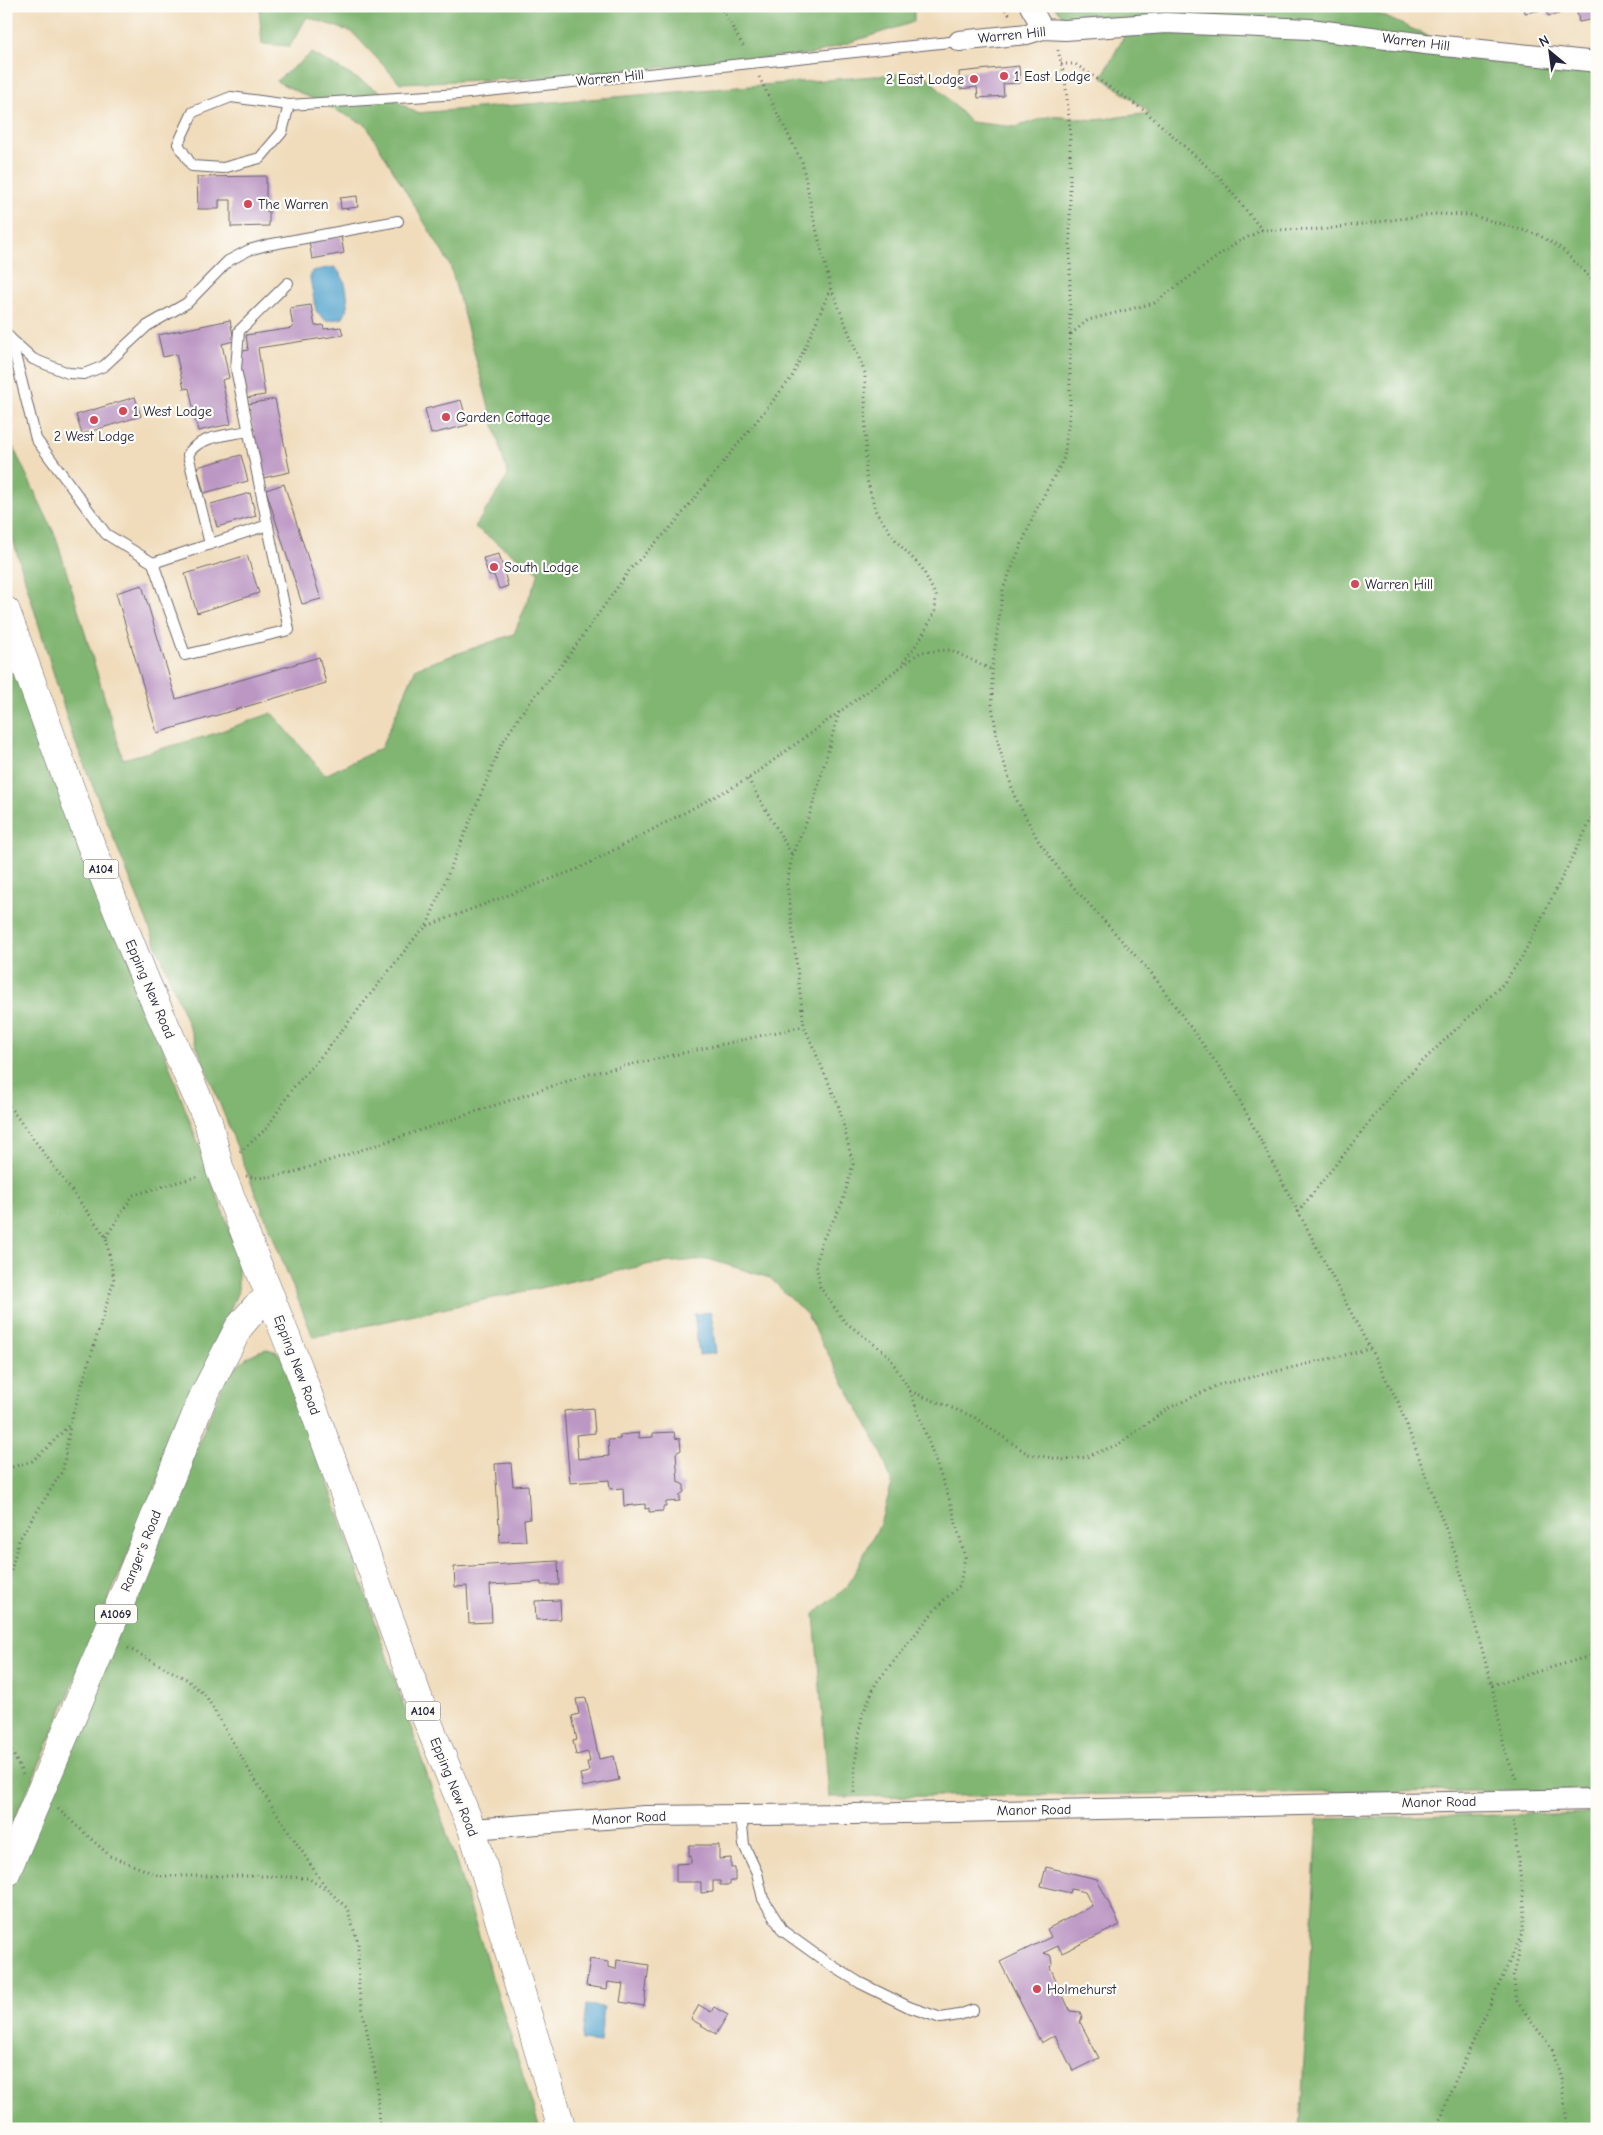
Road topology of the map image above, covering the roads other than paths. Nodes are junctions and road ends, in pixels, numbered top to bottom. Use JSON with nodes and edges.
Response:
{"nodes":[{"id":1,"x":1030,"y":6,"type":"edge"},
{"id":2,"x":1048,"y":30,"type":"junction"},
{"id":3,"x":959,"y":41,"type":"joint"},
{"id":4,"x":1597,"y":62,"type":"edge"},
{"id":5,"x":289,"y":105,"type":"junction"},
{"id":6,"x":398,"y":221,"type":"dead end"},
{"id":7,"x":288,"y":283,"type":"dead end"},
{"id":8,"x":9,"y":336,"type":"edge"},
{"id":9,"x":248,"y":431,"type":"junction"},
{"id":10,"x":268,"y":525,"type":"junction"},
{"id":11,"x":210,"y":544,"type":"junction"},
{"id":12,"x":153,"y":563,"type":"junction"},
{"id":13,"x":6,"y":611,"type":"edge"},
{"id":14,"x":271,"y":1298,"type":"junction"},
{"id":15,"x":1597,"y":1799,"type":"edge"},
{"id":16,"x":741,"y":1815,"type":"junction"},
{"id":17,"x":472,"y":1829,"type":"junction"},
{"id":18,"x":6,"y":1873,"type":"edge"},
{"id":19,"x":973,"y":2010,"type":"dead end"},
{"id":20,"x":562,"y":2129,"type":"edge"}],
"edges":[{"from":1,"to":2,"type":"street"},
{"from":2,"to":3,"type":"street","name":"Warren Hill"},
{"from":2,"to":4,"type":"street","name":"Warren Hill"},
{"from":3,"to":5,"type":"lane","name":"Warren Hill"},
{"from":5,"to":5,"type":"lane","name":"Warren Hill"},
{"from":6,"to":8,"type":"lane"},
{"from":7,"to":9,"type":"lane"},
{"from":8,"to":12,"type":"lane"},
{"from":9,"to":10,"type":"lane"},
{"from":9,"to":11,"type":"lane"},
{"from":10,"to":11,"type":"lane"},
{"from":10,"to":12,"type":"lane"},
{"from":11,"to":12,"type":"lane"},
{"from":13,"to":14,"type":"main road","name":"Epping New Road","number":"A104"},
{"from":14,"to":17,"type":"main road","name":"Epping New Road","number":"A104"},
{"from":14,"to":18,"type":"main road","name":"Ranger's Road","number":"A1069"},
{"from":15,"to":16,"type":"street","name":"Manor Road"},
{"from":16,"to":17,"type":"street","name":"Manor Road"},
{"from":16,"to":19,"type":"lane"},
{"from":17,"to":20,"type":"main road","name":"Epping New Road","number":"A104"}]}
